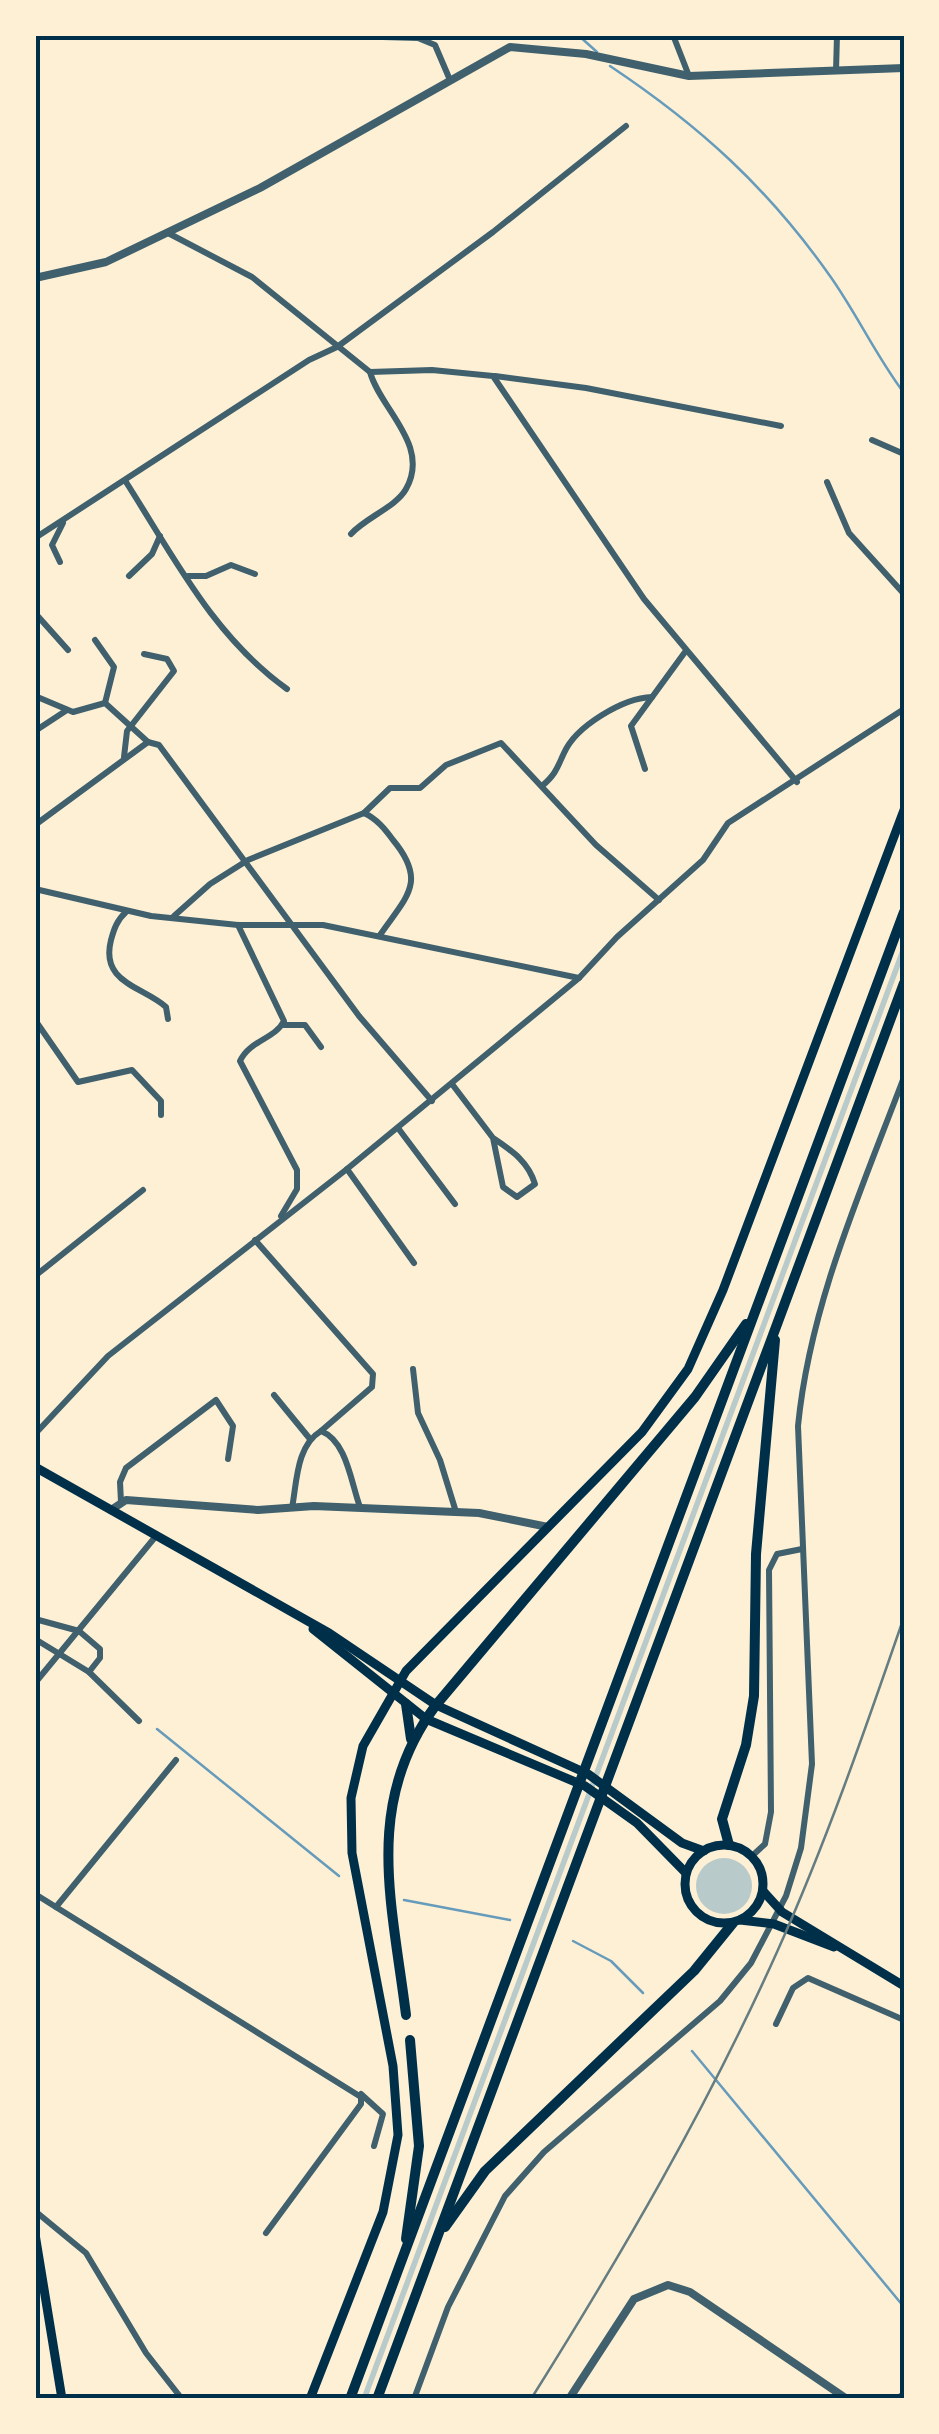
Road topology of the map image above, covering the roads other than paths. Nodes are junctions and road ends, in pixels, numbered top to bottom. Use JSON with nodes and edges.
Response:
{"nodes":[{"id":1,"x":312,"y":35,"type":"edge"},
{"id":2,"x":673,"y":35,"type":"edge"},
{"id":3,"x":837,"y":35,"type":"edge"},
{"id":4,"x":904,"y":68,"type":"edge"},
{"id":5,"x":836,"y":71,"type":"junction"},
{"id":6,"x":689,"y":76,"type":"junction"},
{"id":7,"x":450,"y":80,"type":"junction"},
{"id":8,"x":626,"y":126,"type":"dead end"},
{"id":9,"x":167,"y":232,"type":"junction"},
{"id":10,"x":35,"y":278,"type":"edge"},
{"id":11,"x":337,"y":347,"type":"junction"},
{"id":12,"x":370,"y":372,"type":"junction"},
{"id":13,"x":493,"y":376,"type":"junction"},
{"id":14,"x":782,"y":426,"type":"dead end"},
{"id":15,"x":872,"y":440,"type":"dead end"},
{"id":16,"x":904,"y":454,"type":"edge"},
{"id":17,"x":126,"y":482,"type":"junction"},
{"id":18,"x":827,"y":482,"type":"dead end"},
{"id":19,"x":67,"y":518,"type":"junction"},
{"id":20,"x":351,"y":534,"type":"dead end"},
{"id":21,"x":160,"y":535,"type":"junction"},
{"id":22,"x":35,"y":538,"type":"edge"},
{"id":23,"x":60,"y":562,"type":"dead end"},
{"id":24,"x":254,"y":574,"type":"dead end"},
{"id":25,"x":129,"y":576,"type":"dead end"},
{"id":26,"x":187,"y":576,"type":"junction"},
{"id":27,"x":904,"y":594,"type":"edge"},
{"id":28,"x":35,"y":613,"type":"edge"},
{"id":29,"x":95,"y":640,"type":"dead end"},
{"id":30,"x":68,"y":650,"type":"dead end"},
{"id":31,"x":685,"y":652,"type":"junction"},
{"id":32,"x":144,"y":654,"type":"dead end"},
{"id":33,"x":287,"y":689,"type":"dead end"},
{"id":34,"x":35,"y":696,"type":"edge"},
{"id":35,"x":652,"y":697,"type":"junction"},
{"id":36,"x":105,"y":703,"type":"junction"},
{"id":37,"x":904,"y":709,"type":"edge"},
{"id":38,"x":66,"y":710,"type":"junction"},
{"id":39,"x":131,"y":725,"type":"junction"},
{"id":40,"x":35,"y":731,"type":"edge"},
{"id":41,"x":148,"y":742,"type":"junction"},
{"id":42,"x":124,"y":758,"type":"junction"},
{"id":43,"x":645,"y":770,"type":"dead end"},
{"id":44,"x":797,"y":782,"type":"junction"},
{"id":45,"x":542,"y":786,"type":"junction"},
{"id":46,"x":904,"y":810,"type":"edge"},
{"id":47,"x":364,"y":814,"type":"junction"},
{"id":48,"x":35,"y":826,"type":"edge"},
{"id":49,"x":248,"y":860,"type":"junction"},
{"id":50,"x":35,"y":889,"type":"edge"},
{"id":51,"x":658,"y":900,"type":"junction"},
{"id":52,"x":127,"y":912,"type":"junction"},
{"id":53,"x":904,"y":912,"type":"edge"},
{"id":54,"x":173,"y":916,"type":"junction"},
{"id":55,"x":238,"y":925,"type":"junction"},
{"id":56,"x":295,"y":925,"type":"junction"},
{"id":57,"x":380,"y":935,"type":"junction"},
{"id":58,"x":579,"y":978,"type":"junction"},
{"id":59,"x":904,"y":982,"type":"edge"},
{"id":60,"x":168,"y":1019,"type":"dead end"},
{"id":61,"x":35,"y":1020,"type":"edge"},
{"id":62,"x":284,"y":1025,"type":"junction"},
{"id":63,"x":322,"y":1047,"type":"dead end"},
{"id":64,"x":904,"y":1077,"type":"edge"},
{"id":65,"x":452,"y":1084,"type":"junction"},
{"id":66,"x":432,"y":1101,"type":"junction"},
{"id":67,"x":161,"y":1115,"type":"dead end"},
{"id":68,"x":398,"y":1128,"type":"junction"},
{"id":69,"x":493,"y":1138,"type":"junction"},
{"id":70,"x":347,"y":1169,"type":"junction"},
{"id":71,"x":143,"y":1190,"type":"dead end"},
{"id":72,"x":454,"y":1204,"type":"dead end"},
{"id":73,"x":268,"y":1230,"type":"junction"},
{"id":74,"x":255,"y":1240,"type":"junction"},
{"id":75,"x":414,"y":1264,"type":"dead end"},
{"id":76,"x":35,"y":1276,"type":"edge"},
{"id":77,"x":756,"y":1311,"type":"junction"},
{"id":78,"x":775,"y":1329,"type":"junction"},
{"id":79,"x":413,"y":1369,"type":"dead end"},
{"id":80,"x":274,"y":1395,"type":"dead end"},
{"id":81,"x":35,"y":1419,"type":"edge"},
{"id":82,"x":37,"y":1431,"type":"edge"},
{"id":83,"x":321,"y":1431,"type":"junction"},
{"id":84,"x":310,"y":1439,"type":"junction"},
{"id":85,"x":228,"y":1458,"type":"dead end"},
{"id":86,"x":35,"y":1466,"type":"edge"},
{"id":87,"x":120,"y":1502,"type":"junction"},
{"id":88,"x":360,"y":1507,"type":"junction"},
{"id":89,"x":292,"y":1508,"type":"junction"},
{"id":90,"x":111,"y":1510,"type":"junction"},
{"id":91,"x":456,"y":1512,"type":"junction"},
{"id":92,"x":548,"y":1527,"type":"junction"},
{"id":93,"x":156,"y":1536,"type":"junction"},
{"id":94,"x":802,"y":1549,"type":"junction"},
{"id":95,"x":35,"y":1619,"type":"edge"},
{"id":96,"x":79,"y":1630,"type":"junction"},
{"id":97,"x":35,"y":1640,"type":"edge"},
{"id":98,"x":59,"y":1654,"type":"junction"},
{"id":99,"x":368,"y":1667,"type":"junction"},
{"id":100,"x":89,"y":1672,"type":"junction"},
{"id":101,"x":35,"y":1683,"type":"edge"},
{"id":102,"x":406,"y":1704,"type":"junction"},
{"id":103,"x":436,"y":1706,"type":"junction"},
{"id":104,"x":426,"y":1719,"type":"junction"},
{"id":105,"x":139,"y":1721,"type":"dead end"},
{"id":106,"x":411,"y":1740,"type":"junction"},
{"id":107,"x":176,"y":1760,"type":"dead end"},
{"id":108,"x":556,"y":1764,"type":"junction"},
{"id":109,"x":617,"y":1800,"type":"junction"},
{"id":110,"x":729,"y":1845,"type":"junction"},
{"id":111,"x":704,"y":1850,"type":"junction"},
{"id":112,"x":752,"y":1856,"type":"junction"},
{"id":113,"x":686,"y":1873,"type":"junction"},
{"id":114,"x":763,"y":1891,"type":"junction"},
{"id":115,"x":35,"y":1894,"type":"edge"},
{"id":116,"x":56,"y":1908,"type":"junction"},
{"id":117,"x":736,"y":1922,"type":"junction"},
{"id":118,"x":815,"y":1935,"type":"junction"},
{"id":119,"x":904,"y":1986,"type":"edge"},
{"id":120,"x":406,"y":2015,"type":"dead end"},
{"id":121,"x":904,"y":2020,"type":"edge"},
{"id":122,"x":776,"y":2024,"type":"dead end"},
{"id":123,"x":410,"y":2040,"type":"dead end"},
{"id":124,"x":355,"y":2091,"type":"junction"},
{"id":125,"x":374,"y":2146,"type":"dead end"},
{"id":126,"x":35,"y":2210,"type":"edge"},
{"id":127,"x":35,"y":2234,"type":"edge"},
{"id":128,"x":266,"y":2234,"type":"dead end"},
{"id":129,"x":436,"y":2240,"type":"junction"},
{"id":130,"x":406,"y":2250,"type":"junction"},
{"id":131,"x":904,"y":2394,"type":"edge"},
{"id":132,"x":62,"y":2399,"type":"edge"},
{"id":133,"x":182,"y":2399,"type":"edge"},
{"id":134,"x":310,"y":2399,"type":"edge"},
{"id":135,"x":350,"y":2399,"type":"edge"},
{"id":136,"x":376,"y":2399,"type":"edge"},
{"id":137,"x":414,"y":2399,"type":"edge"},
{"id":138,"x":569,"y":2399,"type":"edge"},
{"id":139,"x":847,"y":2399,"type":"edge"},
{"id":140,"x":898,"y":2399,"type":"edge"}],
"edges":[{"from":1,"to":7,"type":"street"},
{"from":2,"to":6,"type":"street"},
{"from":3,"to":5,"type":"street"},
{"from":4,"to":5,"type":"street"},
{"from":5,"to":6,"type":"street"},
{"from":6,"to":7,"type":"street"},
{"from":7,"to":9,"type":"street"},
{"from":8,"to":11,"type":"street"},
{"from":9,"to":10,"type":"street"},
{"from":9,"to":11,"type":"street"},
{"from":11,"to":12,"type":"street"},
{"from":11,"to":17,"type":"street"},
{"from":12,"to":13,"type":"street"},
{"from":12,"to":20,"type":"street"},
{"from":13,"to":14,"type":"street"},
{"from":13,"to":31,"type":"street"},
{"from":15,"to":16,"type":"street"},
{"from":17,"to":19,"type":"street"},
{"from":17,"to":21,"type":"street"},
{"from":18,"to":27,"type":"street"},
{"from":19,"to":22,"type":"street"},
{"from":19,"to":23,"type":"street"},
{"from":21,"to":25,"type":"street"},
{"from":21,"to":26,"type":"street"},
{"from":24,"to":26,"type":"street"},
{"from":26,"to":33,"type":"street"},
{"from":28,"to":30,"type":"street"},
{"from":29,"to":36,"type":"street"},
{"from":31,"to":35,"type":"street"},
{"from":31,"to":44,"type":"street"},
{"from":32,"to":39,"type":"street"},
{"from":34,"to":38,"type":"street"},
{"from":35,"to":43,"type":"street"},
{"from":35,"to":45,"type":"street"},
{"from":36,"to":38,"type":"street"},
{"from":36,"to":39,"type":"street"},
{"from":37,"to":44,"type":"street"},
{"from":38,"to":40,"type":"street"},
{"from":39,"to":41,"type":"street"},
{"from":39,"to":42,"type":"street"},
{"from":41,"to":42,"type":"street"},
{"from":41,"to":49,"type":"street"},
{"from":42,"to":48,"type":"street"},
{"from":44,"to":51,"type":"street"},
{"from":45,"to":47,"type":"street"},
{"from":45,"to":51,"type":"street"},
{"from":46,"to":92,"type":"main road"},
{"from":47,"to":49,"type":"street"},
{"from":47,"to":57,"type":"street"},
{"from":49,"to":54,"type":"street"},
{"from":49,"to":56,"type":"street"},
{"from":50,"to":52,"type":"street"},
{"from":51,"to":58,"type":"street"},
{"from":52,"to":54,"type":"street"},
{"from":52,"to":60,"type":"street"},
{"from":53,"to":77,"type":"highway"},
{"from":54,"to":55,"type":"street"},
{"from":55,"to":56,"type":"street"},
{"from":55,"to":62,"type":"street"},
{"from":56,"to":57,"type":"street"},
{"from":56,"to":66,"type":"street"},
{"from":57,"to":58,"type":"street"},
{"from":58,"to":65,"type":"street"},
{"from":59,"to":78,"type":"highway"},
{"from":61,"to":67,"type":"street"},
{"from":62,"to":63,"type":"street"},
{"from":62,"to":73,"type":"street"},
{"from":64,"to":94,"type":"street"},
{"from":65,"to":66,"type":"street"},
{"from":65,"to":69,"type":"street"},
{"from":66,"to":68,"type":"street"},
{"from":68,"to":70,"type":"street"},
{"from":68,"to":72,"type":"street"},
{"from":69,"to":69,"type":"street"},
{"from":70,"to":73,"type":"street"},
{"from":70,"to":75,"type":"street"},
{"from":71,"to":76,"type":"street"},
{"from":73,"to":74,"type":"street"},
{"from":74,"to":82,"type":"street"},
{"from":74,"to":83,"type":"street"},
{"from":77,"to":103,"type":"highway"},
{"from":77,"to":130,"type":"highway"},
{"from":78,"to":110,"type":"highway"},
{"from":78,"to":129,"type":"highway"},
{"from":79,"to":91,"type":"street"},
{"from":80,"to":84,"type":"street"},
{"from":81,"to":82,"type":"street"},
{"from":83,"to":84,"type":"street"},
{"from":83,"to":88,"type":"street"},
{"from":84,"to":89,"type":"street"},
{"from":85,"to":87,"type":"street"},
{"from":86,"to":90,"type":"main road"},
{"from":87,"to":89,"type":"street"},
{"from":87,"to":90,"type":"street"},
{"from":88,"to":89,"type":"street"},
{"from":88,"to":91,"type":"street"},
{"from":90,"to":93,"type":"main road"},
{"from":91,"to":92,"type":"street"},
{"from":92,"to":134,"type":"main road"},
{"from":93,"to":96,"type":"street"},
{"from":93,"to":99,"type":"main road"},
{"from":94,"to":112,"type":"street"},
{"from":94,"to":137,"type":"street"},
{"from":95,"to":96,"type":"street"},
{"from":96,"to":98,"type":"street"},
{"from":96,"to":100,"type":"street"},
{"from":97,"to":98,"type":"street"},
{"from":98,"to":100,"type":"street"},
{"from":98,"to":101,"type":"street"},
{"from":99,"to":102,"type":"main road"},
{"from":99,"to":103,"type":"main road"},
{"from":100,"to":105,"type":"street"},
{"from":102,"to":104,"type":"main road"},
{"from":102,"to":106,"type":"highway"},
{"from":103,"to":104,"type":"highway"},
{"from":103,"to":108,"type":"main road"},
{"from":104,"to":106,"type":"highway"},
{"from":104,"to":108,"type":"main road"},
{"from":106,"to":120,"type":"highway"},
{"from":107,"to":116,"type":"street"},
{"from":108,"to":109,"type":"main road"},
{"from":109,"to":111,"type":"main road"},
{"from":109,"to":113,"type":"main road"},
{"from":110,"to":111,"type":"main road"},
{"from":110,"to":112,"type":"main road"},
{"from":111,"to":113,"type":"main road"},
{"from":112,"to":114,"type":"main road"},
{"from":113,"to":117,"type":"main road"},
{"from":114,"to":117,"type":"main road"},
{"from":114,"to":118,"type":"main road"},
{"from":115,"to":116,"type":"street"},
{"from":116,"to":124,"type":"street"},
{"from":117,"to":118,"type":"main road"},
{"from":117,"to":129,"type":"highway"},
{"from":118,"to":119,"type":"main road"},
{"from":121,"to":122,"type":"street"},
{"from":123,"to":130,"type":"highway"},
{"from":124,"to":125,"type":"street"},
{"from":124,"to":128,"type":"street"},
{"from":126,"to":133,"type":"street"},
{"from":127,"to":132,"type":"main road"},
{"from":129,"to":136,"type":"highway"},
{"from":130,"to":135,"type":"highway"},
{"from":131,"to":140,"type":"street"},
{"from":138,"to":139,"type":"street"}]}
